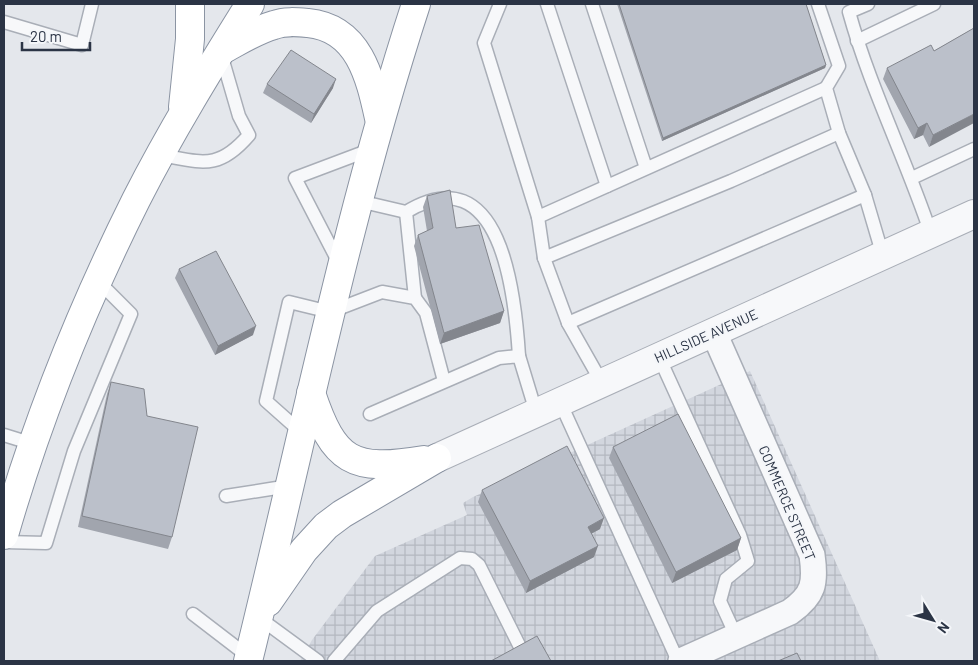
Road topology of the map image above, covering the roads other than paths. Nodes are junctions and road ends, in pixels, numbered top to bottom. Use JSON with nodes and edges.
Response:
{"nodes":[{"id":1,"x":92,"y":4,"type":"edge"},
{"id":2,"x":190,"y":4,"type":"edge"},
{"id":3,"x":250,"y":4,"type":"edge"},
{"id":4,"x":416,"y":4,"type":"edge"},
{"id":5,"x":500,"y":4,"type":"edge"},
{"id":6,"x":547,"y":4,"type":"edge"},
{"id":7,"x":592,"y":4,"type":"edge"},
{"id":8,"x":818,"y":4,"type":"edge"},
{"id":9,"x":868,"y":4,"type":"edge"},
{"id":10,"x":934,"y":4,"type":"edge"},
{"id":11,"x":4,"y":22,"type":"edge"},
{"id":12,"x":857,"y":41,"type":"junction"},
{"id":13,"x":220,"y":52,"type":"junction"},
{"id":14,"x":826,"y":88,"type":"junction"},
{"id":15,"x":182,"y":117,"type":"junction"},
{"id":16,"x":839,"y":133,"type":"junction"},
{"id":17,"x":377,"y":135,"type":"junction"},
{"id":18,"x":974,"y":149,"type":"edge"},
{"id":19,"x":160,"y":155,"type":"junction"},
{"id":20,"x":646,"y":168,"type":"junction"},
{"id":21,"x":912,"y":178,"type":"junction"},
{"id":22,"x":607,"y":186,"type":"junction"},
{"id":23,"x":865,"y":195,"type":"junction"},
{"id":24,"x":359,"y":201,"type":"junction"},
{"id":25,"x":406,"y":212,"type":"junction"},
{"id":26,"x":974,"y":214,"type":"edge"},
{"id":27,"x":538,"y":217,"type":"junction"},
{"id":28,"x":931,"y":234,"type":"junction"},
{"id":29,"x":883,"y":256,"type":"junction"},
{"id":30,"x":544,"y":258,"type":"junction"},
{"id":31,"x":341,"y":267,"type":"junction"},
{"id":32,"x":98,"y":281,"type":"junction"},
{"id":33,"x":416,"y":298,"type":"junction"},
{"id":34,"x":330,"y":312,"type":"junction"},
{"id":35,"x":568,"y":323,"type":"junction"},
{"id":36,"x":714,"y":333,"type":"junction"},
{"id":37,"x":519,"y":356,"type":"junction"},
{"id":38,"x":659,"y":357,"type":"junction"},
{"id":39,"x":444,"y":381,"type":"junction"},
{"id":40,"x":602,"y":383,"type":"junction"},
{"id":41,"x":311,"y":393,"type":"junction"},
{"id":42,"x":548,"y":407,"type":"junction"},
{"id":43,"x":370,"y":414,"type":"dead end"},
{"id":44,"x":302,"y":433,"type":"junction"},
{"id":45,"x":4,"y":435,"type":"edge"},
{"id":46,"x":33,"y":444,"type":"junction"},
{"id":47,"x":437,"y":458,"type":"junction"},
{"id":48,"x":289,"y":486,"type":"junction"},
{"id":49,"x":226,"y":496,"type":"dead end"},
{"id":50,"x":4,"y":535,"type":"edge"},
{"id":51,"x":4,"y":542,"type":"edge"},
{"id":52,"x":193,"y":614,"type":"dead end"},
{"id":53,"x":258,"y":618,"type":"junction"},
{"id":54,"x":736,"y":636,"type":"junction"},
{"id":55,"x":248,"y":659,"type":"edge"},
{"id":56,"x":318,"y":661,"type":"edge"},
{"id":57,"x":334,"y":661,"type":"edge"},
{"id":58,"x":527,"y":661,"type":"edge"},
{"id":59,"x":679,"y":661,"type":"edge"}],
"edges":[{"from":1,"to":11,"type":"lane"},
{"from":2,"to":15,"type":"highway"},
{"from":3,"to":13,"type":"highway"},
{"from":4,"to":17,"type":"highway"},
{"from":5,"to":27,"type":"lane"},
{"from":6,"to":22,"type":"lane"},
{"from":7,"to":20,"type":"lane"},
{"from":8,"to":14,"type":"lane"},
{"from":9,"to":12,"type":"lane"},
{"from":10,"to":12,"type":"lane"},
{"from":12,"to":21,"type":"lane"},
{"from":13,"to":15,"type":"highway"},
{"from":13,"to":17,"type":"highway"},
{"from":13,"to":19,"type":"lane"},
{"from":14,"to":16,"type":"lane"},
{"from":14,"to":20,"type":"lane"},
{"from":15,"to":19,"type":"highway"},
{"from":16,"to":23,"type":"lane"},
{"from":16,"to":30,"type":"lane"},
{"from":17,"to":24,"type":"highway"},
{"from":17,"to":31,"type":"lane"},
{"from":18,"to":21,"type":"lane"},
{"from":19,"to":32,"type":"highway"},
{"from":20,"to":22,"type":"lane"},
{"from":21,"to":28,"type":"lane"},
{"from":22,"to":27,"type":"lane"},
{"from":23,"to":29,"type":"lane"},
{"from":23,"to":35,"type":"lane"},
{"from":24,"to":25,"type":"lane"},
{"from":24,"to":31,"type":"highway"},
{"from":25,"to":33,"type":"lane"},
{"from":25,"to":37,"type":"lane"},
{"from":26,"to":28,"type":"street","name":"HILLSIDE AVENUE"},
{"from":27,"to":30,"type":"lane"},
{"from":28,"to":29,"type":"street","name":"HILLSIDE AVENUE"},
{"from":29,"to":36,"type":"street","name":"HILLSIDE AVENUE"},
{"from":30,"to":35,"type":"lane"},
{"from":31,"to":34,"type":"highway"},
{"from":32,"to":46,"type":"highway"},
{"from":32,"to":51,"type":"lane"},
{"from":33,"to":34,"type":"lane"},
{"from":33,"to":39,"type":"lane"},
{"from":34,"to":41,"type":"highway"},
{"from":34,"to":44,"type":"lane"},
{"from":35,"to":40,"type":"lane"},
{"from":36,"to":38,"type":"street","name":"HILLSIDE AVENUE"},
{"from":36,"to":54,"type":"street","name":"COMMERCE STREET"},
{"from":37,"to":39,"type":"lane"},
{"from":37,"to":42,"type":"lane"},
{"from":38,"to":40,"type":"street","name":"HILLSIDE AVENUE"},
{"from":38,"to":54,"type":"lane"},
{"from":39,"to":43,"type":"lane"},
{"from":40,"to":42,"type":"street","name":"HILLSIDE AVENUE"},
{"from":41,"to":44,"type":"highway"},
{"from":41,"to":47,"type":"highway"},
{"from":42,"to":47,"type":"street","name":"HILLSIDE AVENUE"},
{"from":42,"to":59,"type":"lane"},
{"from":44,"to":48,"type":"highway"},
{"from":45,"to":46,"type":"lane"},
{"from":46,"to":50,"type":"highway"},
{"from":47,"to":53,"type":"highway"},
{"from":48,"to":49,"type":"lane"},
{"from":48,"to":53,"type":"highway"},
{"from":52,"to":55,"type":"lane"},
{"from":53,"to":55,"type":"highway"},
{"from":53,"to":56,"type":"lane"},
{"from":54,"to":59,"type":"street","name":"COMMERCE STREET"},
{"from":57,"to":58,"type":"lane"}]}
